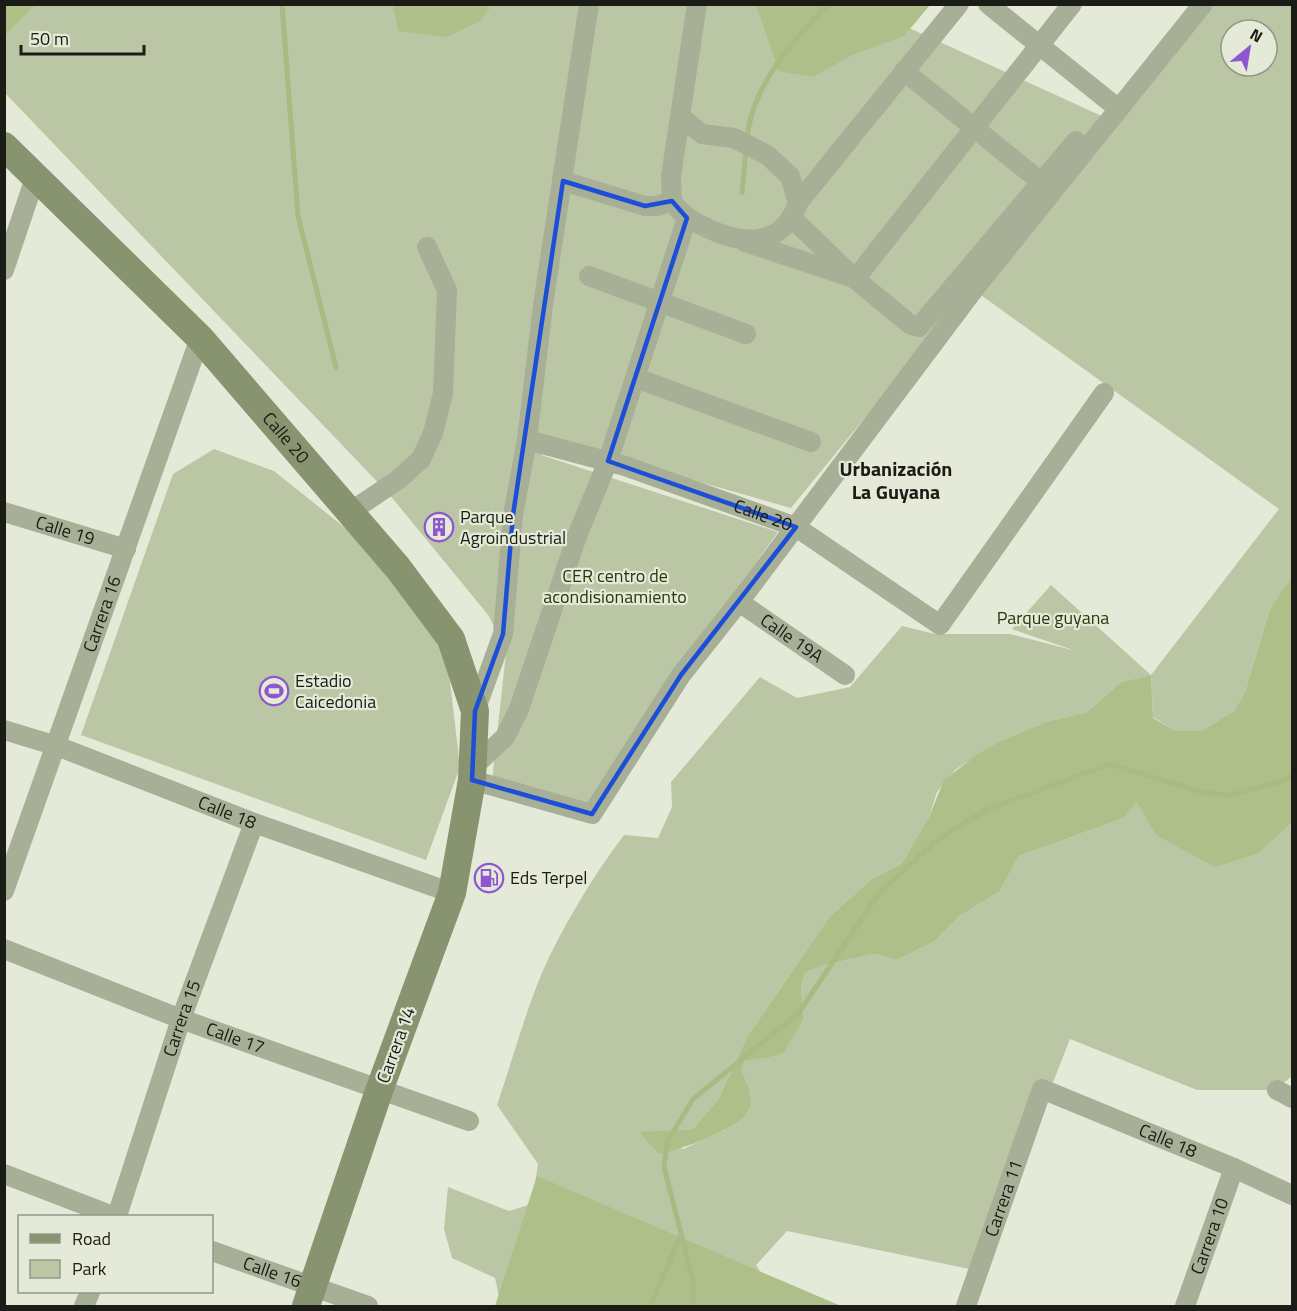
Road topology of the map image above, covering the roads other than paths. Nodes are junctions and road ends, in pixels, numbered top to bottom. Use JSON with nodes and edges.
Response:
{"nodes":[{"id":1,"x":589,"y":4,"type":"edge"},
{"id":2,"x":697,"y":4,"type":"edge"},
{"id":3,"x":959,"y":4,"type":"edge"},
{"id":4,"x":988,"y":4,"type":"edge"},
{"id":5,"x":1072,"y":4,"type":"edge"},
{"id":6,"x":1189,"y":4,"type":"edge"},
{"id":7,"x":1203,"y":4,"type":"edge"},
{"id":8,"x":1038,"y":45,"type":"junction"},
{"id":9,"x":904,"y":70,"type":"junction"},
{"id":10,"x":1110,"y":102,"type":"junction"},
{"id":11,"x":681,"y":117,"type":"junction"},
{"id":12,"x":973,"y":126,"type":"junction"},
{"id":13,"x":702,"y":134,"type":"junction"},
{"id":14,"x":4,"y":146,"type":"edge"},
{"id":15,"x":674,"y":154,"type":"junction"},
{"id":16,"x":790,"y":176,"type":"junction"},
{"id":17,"x":35,"y":178,"type":"junction"},
{"id":18,"x":817,"y":179,"type":"junction"},
{"id":19,"x":563,"y":181,"type":"junction"},
{"id":20,"x":1041,"y":182,"type":"junction"},
{"id":21,"x":672,"y":201,"type":"junction"},
{"id":22,"x":795,"y":211,"type":"junction"},
{"id":23,"x":687,"y":218,"type":"junction"},
{"id":24,"x":743,"y":241,"type":"junction"},
{"id":25,"x":427,"y":247,"type":"dead end"},
{"id":26,"x":4,"y":270,"type":"edge"},
{"id":27,"x":589,"y":276,"type":"dead end"},
{"id":28,"x":855,"y":279,"type":"junction"},
{"id":29,"x":661,"y":303,"type":"junction"},
{"id":30,"x":746,"y":334,"type":"dead end"},
{"id":31,"x":200,"y":338,"type":"junction"},
{"id":32,"x":636,"y":378,"type":"junction"},
{"id":33,"x":1104,"y":393,"type":"dead end"},
{"id":34,"x":527,"y":440,"type":"junction"},
{"id":35,"x":811,"y":442,"type":"dead end"},
{"id":36,"x":608,"y":462,"type":"junction"},
{"id":37,"x":4,"y":512,"type":"edge"},
{"id":38,"x":350,"y":512,"type":"junction"},
{"id":39,"x":796,"y":527,"type":"junction"},
{"id":40,"x":126,"y":549,"type":"junction"},
{"id":41,"x":739,"y":602,"type":"junction"},
{"id":42,"x":845,"y":675,"type":"dead end"},
{"id":43,"x":475,"y":711,"type":"junction"},
{"id":44,"x":4,"y":730,"type":"edge"},
{"id":45,"x":57,"y":746,"type":"junction"},
{"id":46,"x":472,"y":774,"type":"junction"},
{"id":47,"x":254,"y":823,"type":"junction"},
{"id":48,"x":4,"y":891,"type":"edge"},
{"id":49,"x":452,"y":893,"type":"junction"},
{"id":50,"x":4,"y":949,"type":"edge"},
{"id":51,"x":181,"y":1019,"type":"junction"},
{"id":52,"x":380,"y":1088,"type":"junction"},
{"id":53,"x":1042,"y":1089,"type":"joint"},
{"id":54,"x":469,"y":1121,"type":"dead end"},
{"id":55,"x":1234,"y":1168,"type":"junction"},
{"id":56,"x":4,"y":1174,"type":"edge"},
{"id":57,"x":1293,"y":1195,"type":"edge"},
{"id":58,"x":112,"y":1215,"type":"edge"},
{"id":59,"x":115,"y":1215,"type":"edge"},
{"id":60,"x":213,"y":1251,"type":"edge"},
{"id":61,"x":309,"y":1297,"type":"edge"},
{"id":62,"x":972,"y":1305,"type":"edge"},
{"id":63,"x":368,"y":1306,"type":"edge"},
{"id":64,"x":1185,"y":1306,"type":"edge"}],
"edges":[{"from":1,"to":19,"type":"street"},
{"from":2,"to":11,"type":"street"},
{"from":3,"to":9,"type":"street"},
{"from":4,"to":8,"type":"street"},
{"from":5,"to":8,"type":"street"},
{"from":6,"to":10,"type":"street"},
{"from":7,"to":39,"type":"street"},
{"from":8,"to":10,"type":"street"},
{"from":8,"to":12,"type":"street"},
{"from":9,"to":12,"type":"street"},
{"from":9,"to":18,"type":"street"},
{"from":10,"to":20,"type":"street"},
{"from":11,"to":13,"type":"street"},
{"from":11,"to":15,"type":"street"},
{"from":12,"to":20,"type":"street"},
{"from":12,"to":28,"type":"street"},
{"from":13,"to":15,"type":"street"},
{"from":13,"to":16,"type":"street"},
{"from":14,"to":17,"type":"main road","name":"Calle 20"},
{"from":15,"to":21,"type":"street"},
{"from":16,"to":18,"type":"street"},
{"from":16,"to":22,"type":"street"},
{"from":17,"to":26,"type":"street"},
{"from":17,"to":31,"type":"main road","name":"Calle 20"},
{"from":18,"to":22,"type":"street"},
{"from":19,"to":21,"type":"street"},
{"from":19,"to":34,"type":"street"},
{"from":20,"to":28,"type":"street"},
{"from":21,"to":23,"type":"street"},
{"from":22,"to":24,"type":"street"},
{"from":22,"to":28,"type":"street"},
{"from":23,"to":24,"type":"street"},
{"from":23,"to":29,"type":"street"},
{"from":24,"to":28,"type":"street"},
{"from":25,"to":38,"type":"street"},
{"from":27,"to":29,"type":"street"},
{"from":29,"to":30,"type":"street"},
{"from":29,"to":32,"type":"street"},
{"from":31,"to":38,"type":"main road","name":"Calle 20"},
{"from":31,"to":40,"type":"street","name":"Carrera 16"},
{"from":32,"to":35,"type":"street"},
{"from":32,"to":36,"type":"street"},
{"from":33,"to":39,"type":"street","name":"Calle 20"},
{"from":34,"to":36,"type":"street","name":"Calle 20"},
{"from":34,"to":43,"type":"street"},
{"from":36,"to":39,"type":"street","name":"Calle 20"},
{"from":36,"to":46,"type":"street"},
{"from":37,"to":40,"type":"street","name":"Calle 19"},
{"from":38,"to":43,"type":"main road","name":"Calle 20"},
{"from":39,"to":41,"type":"street"},
{"from":40,"to":45,"type":"street","name":"Carrera 16"},
{"from":41,"to":42,"type":"street","name":"Calle 19A"},
{"from":41,"to":46,"type":"street"},
{"from":43,"to":46,"type":"main road","name":"Calle 20"},
{"from":44,"to":45,"type":"street","name":"Calle 18"},
{"from":45,"to":47,"type":"street","name":"Calle 18"},
{"from":45,"to":48,"type":"street","name":"Carrera 16"},
{"from":46,"to":49,"type":"main road","name":"Carrera 14"},
{"from":47,"to":49,"type":"street","name":"Calle 18"},
{"from":47,"to":51,"type":"street","name":"Carrera 15"},
{"from":49,"to":52,"type":"main road","name":"Carrera 14"},
{"from":50,"to":51,"type":"street","name":"Calle 17"},
{"from":51,"to":52,"type":"street","name":"Calle 17"},
{"from":51,"to":59,"type":"street","name":"Carrera 15"},
{"from":52,"to":54,"type":"street","name":"Calle 17"},
{"from":52,"to":61,"type":"main road","name":"Carrera 14"},
{"from":53,"to":55,"type":"street","name":"Calle 18"},
{"from":53,"to":62,"type":"street","name":"Carrera 11"},
{"from":55,"to":57,"type":"street","name":"Calle 18"},
{"from":55,"to":64,"type":"street","name":"Carrera 10"},
{"from":56,"to":58,"type":"street"},
{"from":60,"to":61,"type":"street","name":"Calle 16"},
{"from":61,"to":63,"type":"street","name":"Calle 16"}]}
